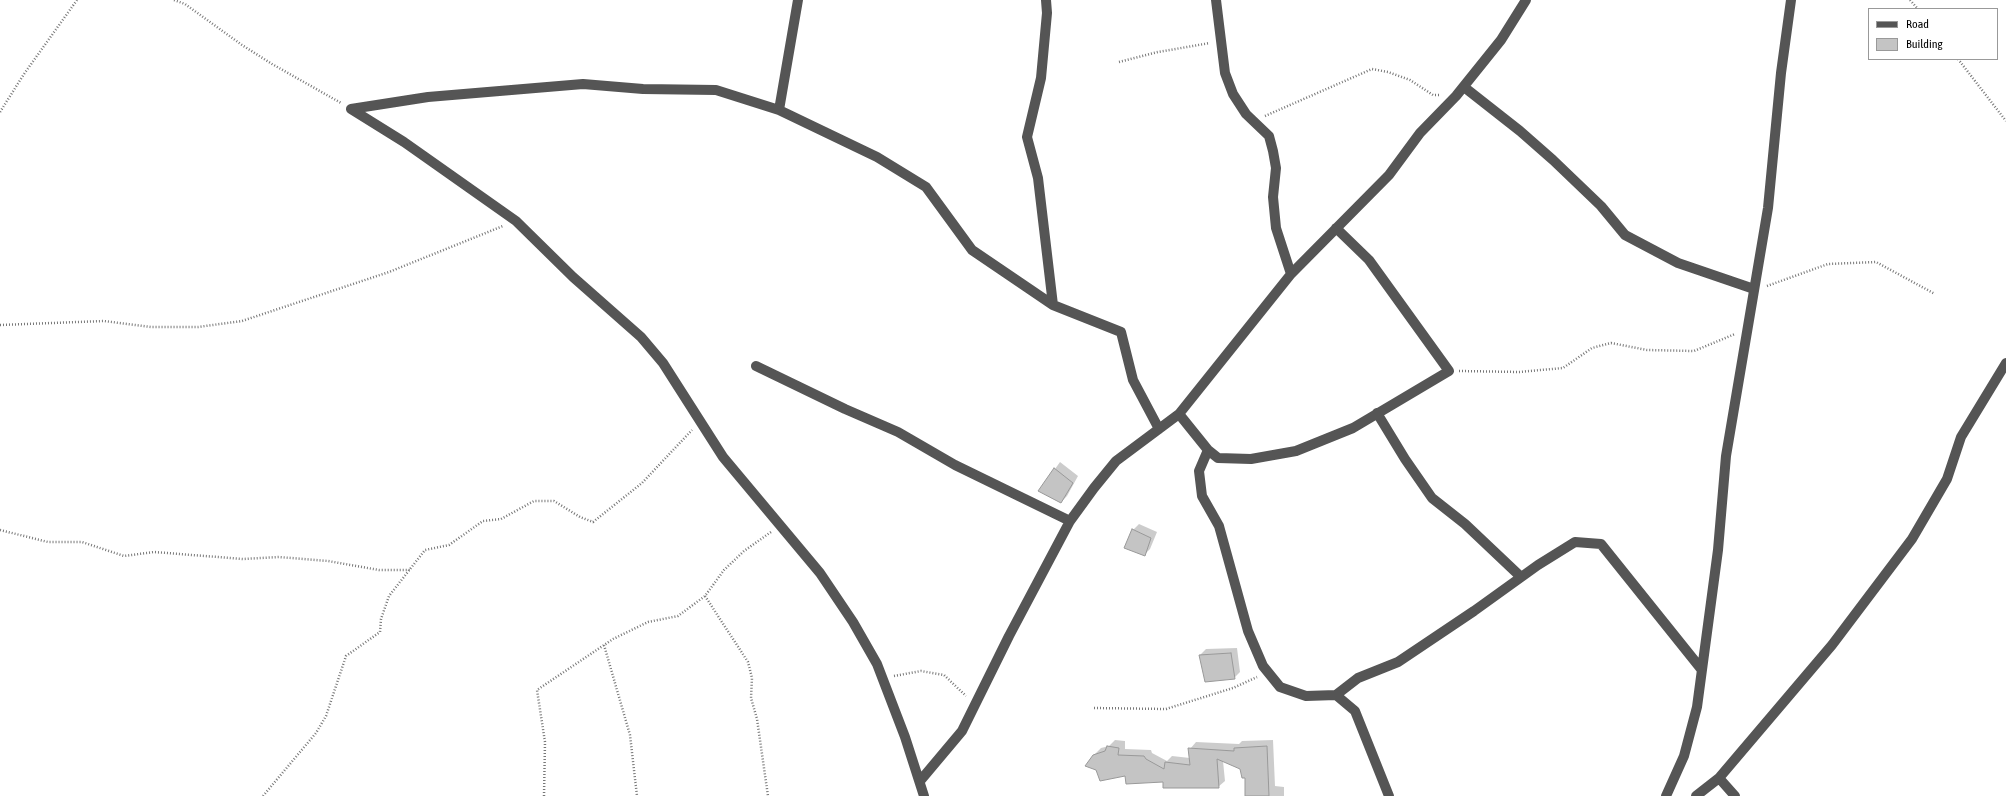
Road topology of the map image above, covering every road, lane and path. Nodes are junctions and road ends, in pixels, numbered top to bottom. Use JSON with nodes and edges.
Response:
{"nodes":[{"id":1,"x":77,"y":0,"type":"edge"},
{"id":2,"x":174,"y":0,"type":"edge"},
{"id":3,"x":798,"y":0,"type":"edge"},
{"id":4,"x":1046,"y":0,"type":"edge"},
{"id":5,"x":1216,"y":0,"type":"edge"},
{"id":6,"x":1526,"y":0,"type":"edge"},
{"id":7,"x":1790,"y":0,"type":"edge"},
{"id":8,"x":1910,"y":0,"type":"edge"},
{"id":9,"x":1917,"y":8,"type":"edge"},
{"id":10,"x":1220,"y":41,"type":"junction"},
{"id":11,"x":1959,"y":60,"type":"edge"},
{"id":12,"x":1120,"y":62,"type":"dead end"},
{"id":13,"x":1464,"y":87,"type":"junction"},
{"id":14,"x":1456,"y":96,"type":"junction"},
{"id":15,"x":352,"y":109,"type":"junction"},
{"id":16,"x":779,"y":110,"type":"junction"},
{"id":17,"x":0,"y":112,"type":"edge"},
{"id":18,"x":1254,"y":121,"type":"junction"},
{"id":19,"x":2006,"y":121,"type":"edge"},
{"id":20,"x":516,"y":221,"type":"junction"},
{"id":21,"x":1336,"y":228,"type":"junction"},
{"id":22,"x":1291,"y":274,"type":"junction"},
{"id":23,"x":1754,"y":289,"type":"junction"},
{"id":24,"x":1935,"y":294,"type":"dead end"},
{"id":25,"x":1053,"y":305,"type":"junction"},
{"id":26,"x":0,"y":325,"type":"edge"},
{"id":27,"x":1747,"y":329,"type":"junction"},
{"id":28,"x":2006,"y":363,"type":"edge"},
{"id":29,"x":756,"y":366,"type":"dead end"},
{"id":30,"x":1449,"y":371,"type":"junction"},
{"id":31,"x":1377,"y":413,"type":"junction"},
{"id":32,"x":1179,"y":414,"type":"junction"},
{"id":33,"x":700,"y":422,"type":"junction"},
{"id":34,"x":1159,"y":429,"type":"junction"},
{"id":35,"x":1208,"y":450,"type":"junction"},
{"id":36,"x":1070,"y":521,"type":"junction"},
{"id":37,"x":780,"y":526,"type":"junction"},
{"id":38,"x":0,"y":530,"type":"edge"},
{"id":39,"x":411,"y":570,"type":"junction"},
{"id":40,"x":1521,"y":577,"type":"junction"},
{"id":41,"x":705,"y":596,"type":"junction"},
{"id":42,"x":604,"y":645,"type":"junction"},
{"id":43,"x":1702,"y":670,"type":"junction"},
{"id":44,"x":1268,"y":672,"type":"junction"},
{"id":45,"x":882,"y":678,"type":"junction"},
{"id":46,"x":1336,"y":695,"type":"junction"},
{"id":47,"x":975,"y":704,"type":"junction"},
{"id":48,"x":1094,"y":708,"type":"dead end"},
{"id":49,"x":1719,"y":778,"type":"junction"},
{"id":50,"x":920,"y":780,"type":"junction"},
{"id":51,"x":263,"y":796,"type":"edge"},
{"id":52,"x":544,"y":796,"type":"edge"},
{"id":53,"x":637,"y":796,"type":"edge"},
{"id":54,"x":768,"y":796,"type":"edge"},
{"id":55,"x":924,"y":796,"type":"edge"},
{"id":56,"x":1389,"y":796,"type":"edge"},
{"id":57,"x":1666,"y":796,"type":"edge"},
{"id":58,"x":1696,"y":796,"type":"edge"},
{"id":59,"x":1735,"y":796,"type":"edge"}],
"edges":[{"from":1,"to":17,"type":"path"},
{"from":2,"to":15,"type":"path"},
{"from":3,"to":16,"type":"street"},
{"from":4,"to":25,"type":"street"},
{"from":5,"to":10,"type":"street"},
{"from":6,"to":13,"type":"street"},
{"from":7,"to":23,"type":"street"},
{"from":8,"to":9,"type":"path"},
{"from":10,"to":12,"type":"path"},
{"from":10,"to":18,"type":"street"},
{"from":11,"to":19,"type":"path"},
{"from":13,"to":14,"type":"street"},
{"from":13,"to":23,"type":"street"},
{"from":14,"to":18,"type":"path"},
{"from":14,"to":21,"type":"street"},
{"from":15,"to":16,"type":"street"},
{"from":15,"to":20,"type":"street"},
{"from":16,"to":25,"type":"street"},
{"from":18,"to":22,"type":"street"},
{"from":20,"to":26,"type":"path"},
{"from":20,"to":33,"type":"street"},
{"from":21,"to":22,"type":"street"},
{"from":21,"to":30,"type":"street"},
{"from":22,"to":32,"type":"street"},
{"from":23,"to":24,"type":"path"},
{"from":23,"to":27,"type":"street"},
{"from":25,"to":34,"type":"street"},
{"from":27,"to":30,"type":"path"},
{"from":27,"to":43,"type":"street"},
{"from":28,"to":49,"type":"street"},
{"from":29,"to":36,"type":"street"},
{"from":30,"to":31,"type":"street"},
{"from":31,"to":35,"type":"street"},
{"from":31,"to":40,"type":"street"},
{"from":32,"to":34,"type":"street"},
{"from":32,"to":35,"type":"street"},
{"from":33,"to":37,"type":"street"},
{"from":33,"to":39,"type":"path"},
{"from":34,"to":36,"type":"street"},
{"from":35,"to":44,"type":"street"},
{"from":36,"to":47,"type":"street"},
{"from":37,"to":41,"type":"path"},
{"from":37,"to":45,"type":"street"},
{"from":38,"to":39,"type":"path"},
{"from":39,"to":51,"type":"path"},
{"from":40,"to":43,"type":"street"},
{"from":40,"to":46,"type":"street"},
{"from":41,"to":42,"type":"path"},
{"from":41,"to":54,"type":"path"},
{"from":42,"to":52,"type":"path"},
{"from":42,"to":53,"type":"path"},
{"from":43,"to":57,"type":"street"},
{"from":44,"to":46,"type":"street"},
{"from":44,"to":48,"type":"path"},
{"from":45,"to":47,"type":"path"},
{"from":45,"to":50,"type":"street"},
{"from":46,"to":56,"type":"street"},
{"from":47,"to":50,"type":"street"},
{"from":49,"to":58,"type":"street"},
{"from":49,"to":59,"type":"street"},
{"from":50,"to":55,"type":"street"}]}
